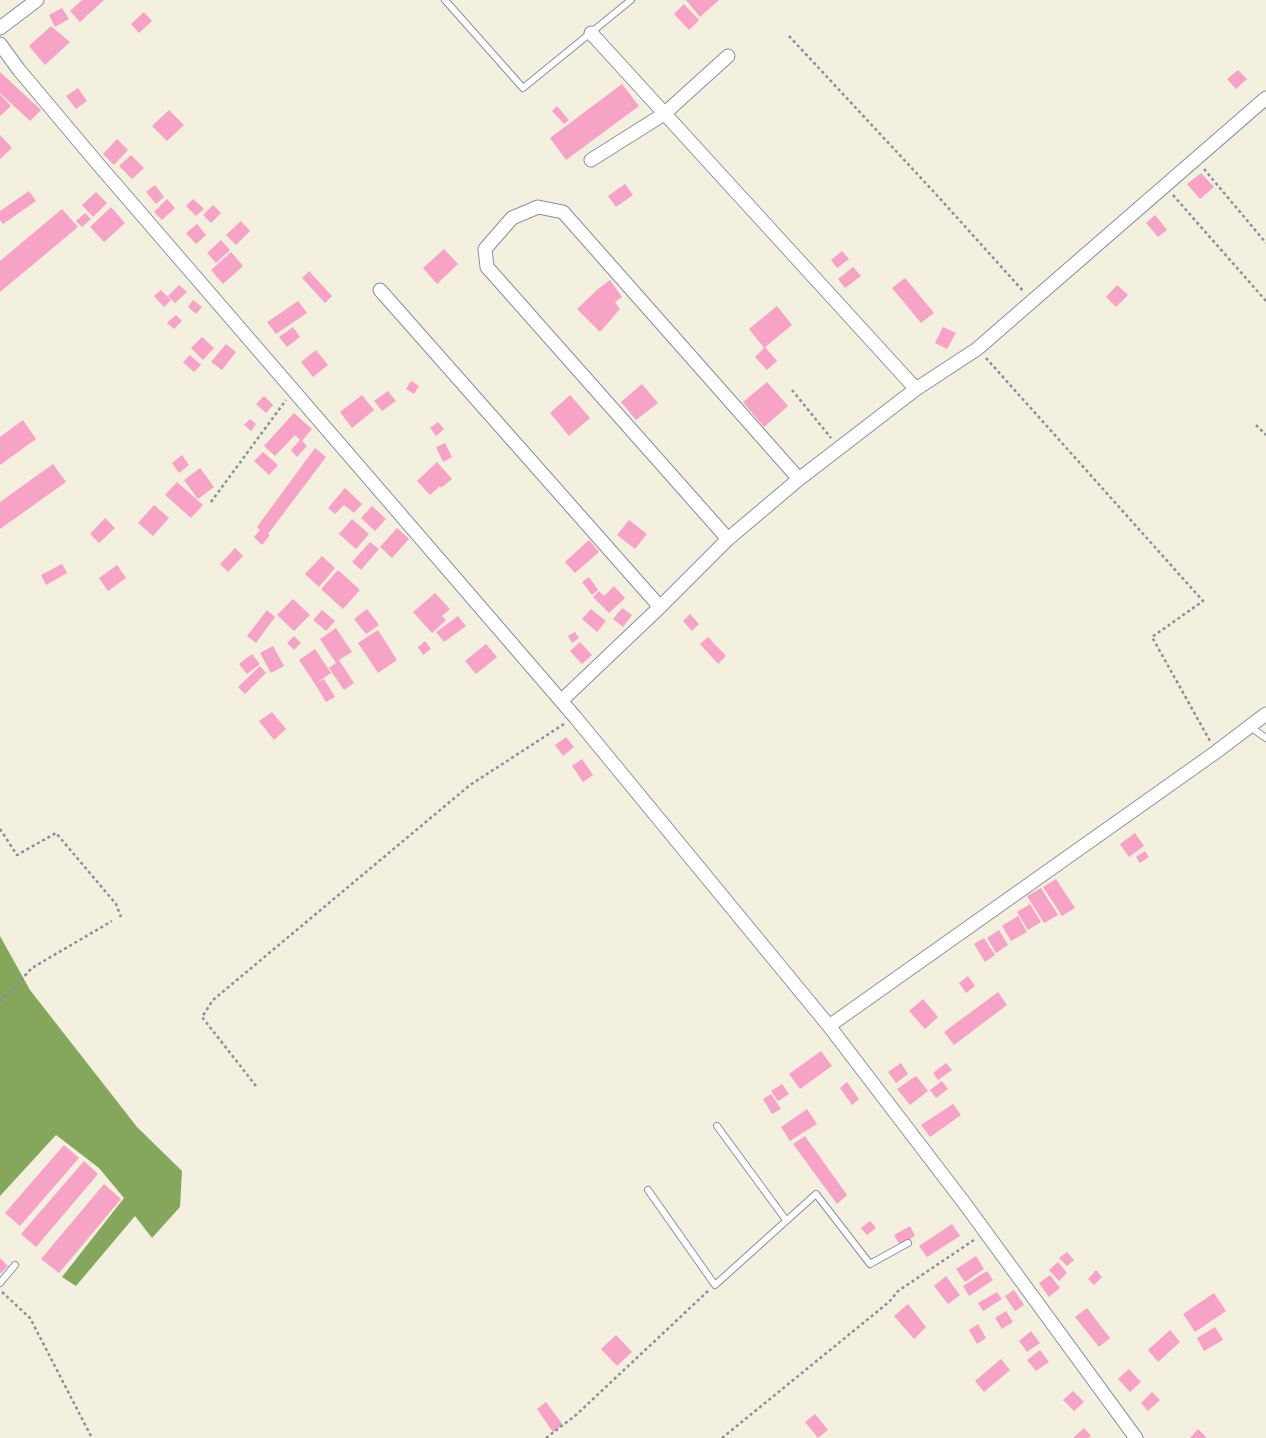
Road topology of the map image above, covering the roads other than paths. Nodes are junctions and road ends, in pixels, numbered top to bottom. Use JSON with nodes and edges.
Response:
{"nodes":[{"id":1,"x":37,"y":0,"type":"edge"},
{"id":2,"x":445,"y":0,"type":"edge"},
{"id":3,"x":631,"y":0,"type":"edge"},
{"id":4,"x":0,"y":28,"type":"edge"},
{"id":5,"x":590,"y":33,"type":"junction"},
{"id":6,"x":0,"y":44,"type":"edge"},
{"id":7,"x":728,"y":56,"type":"dead end"},
{"id":8,"x":1266,"y":98,"type":"edge"},
{"id":9,"x":664,"y":114,"type":"junction"},
{"id":10,"x":591,"y":160,"type":"dead end"},
{"id":11,"x":380,"y":290,"type":"dead end"},
{"id":12,"x":916,"y":389,"type":"junction"},
{"id":13,"x":799,"y":479,"type":"junction"},
{"id":14,"x":728,"y":539,"type":"junction"},
{"id":15,"x":660,"y":606,"type":"junction"},
{"id":16,"x":561,"y":701,"type":"junction"},
{"id":17,"x":1266,"y":714,"type":"edge"},
{"id":18,"x":1250,"y":727,"type":"junction"},
{"id":19,"x":1266,"y":738,"type":"edge"},
{"id":20,"x":829,"y":1026,"type":"junction"},
{"id":21,"x":717,"y":1126,"type":"dead end"},
{"id":22,"x":648,"y":1190,"type":"dead end"},
{"id":23,"x":786,"y":1220,"type":"junction"},
{"id":24,"x":908,"y":1243,"type":"dead end"},
{"id":25,"x":15,"y":1265,"type":"dead end"},
{"id":26,"x":0,"y":1283,"type":"edge"},
{"id":27,"x":1136,"y":1438,"type":"edge"}],
"edges":[{"from":1,"to":4,"type":"street"},
{"from":2,"to":5,"type":"lane"},
{"from":3,"to":5,"type":"lane"},
{"from":5,"to":9,"type":"street"},
{"from":6,"to":16,"type":"street"},
{"from":7,"to":9,"type":"street"},
{"from":8,"to":12,"type":"street"},
{"from":9,"to":10,"type":"street"},
{"from":9,"to":12,"type":"street"},
{"from":11,"to":15,"type":"street"},
{"from":12,"to":13,"type":"street"},
{"from":13,"to":14,"type":"street"},
{"from":13,"to":14,"type":"street"},
{"from":14,"to":15,"type":"street"},
{"from":15,"to":16,"type":"street"},
{"from":16,"to":20,"type":"street"},
{"from":17,"to":18,"type":"street"},
{"from":18,"to":19,"type":"lane"},
{"from":18,"to":20,"type":"street"},
{"from":20,"to":27,"type":"street"},
{"from":21,"to":23,"type":"lane"},
{"from":22,"to":23,"type":"lane"},
{"from":23,"to":24,"type":"lane"},
{"from":25,"to":26,"type":"lane"}]}
